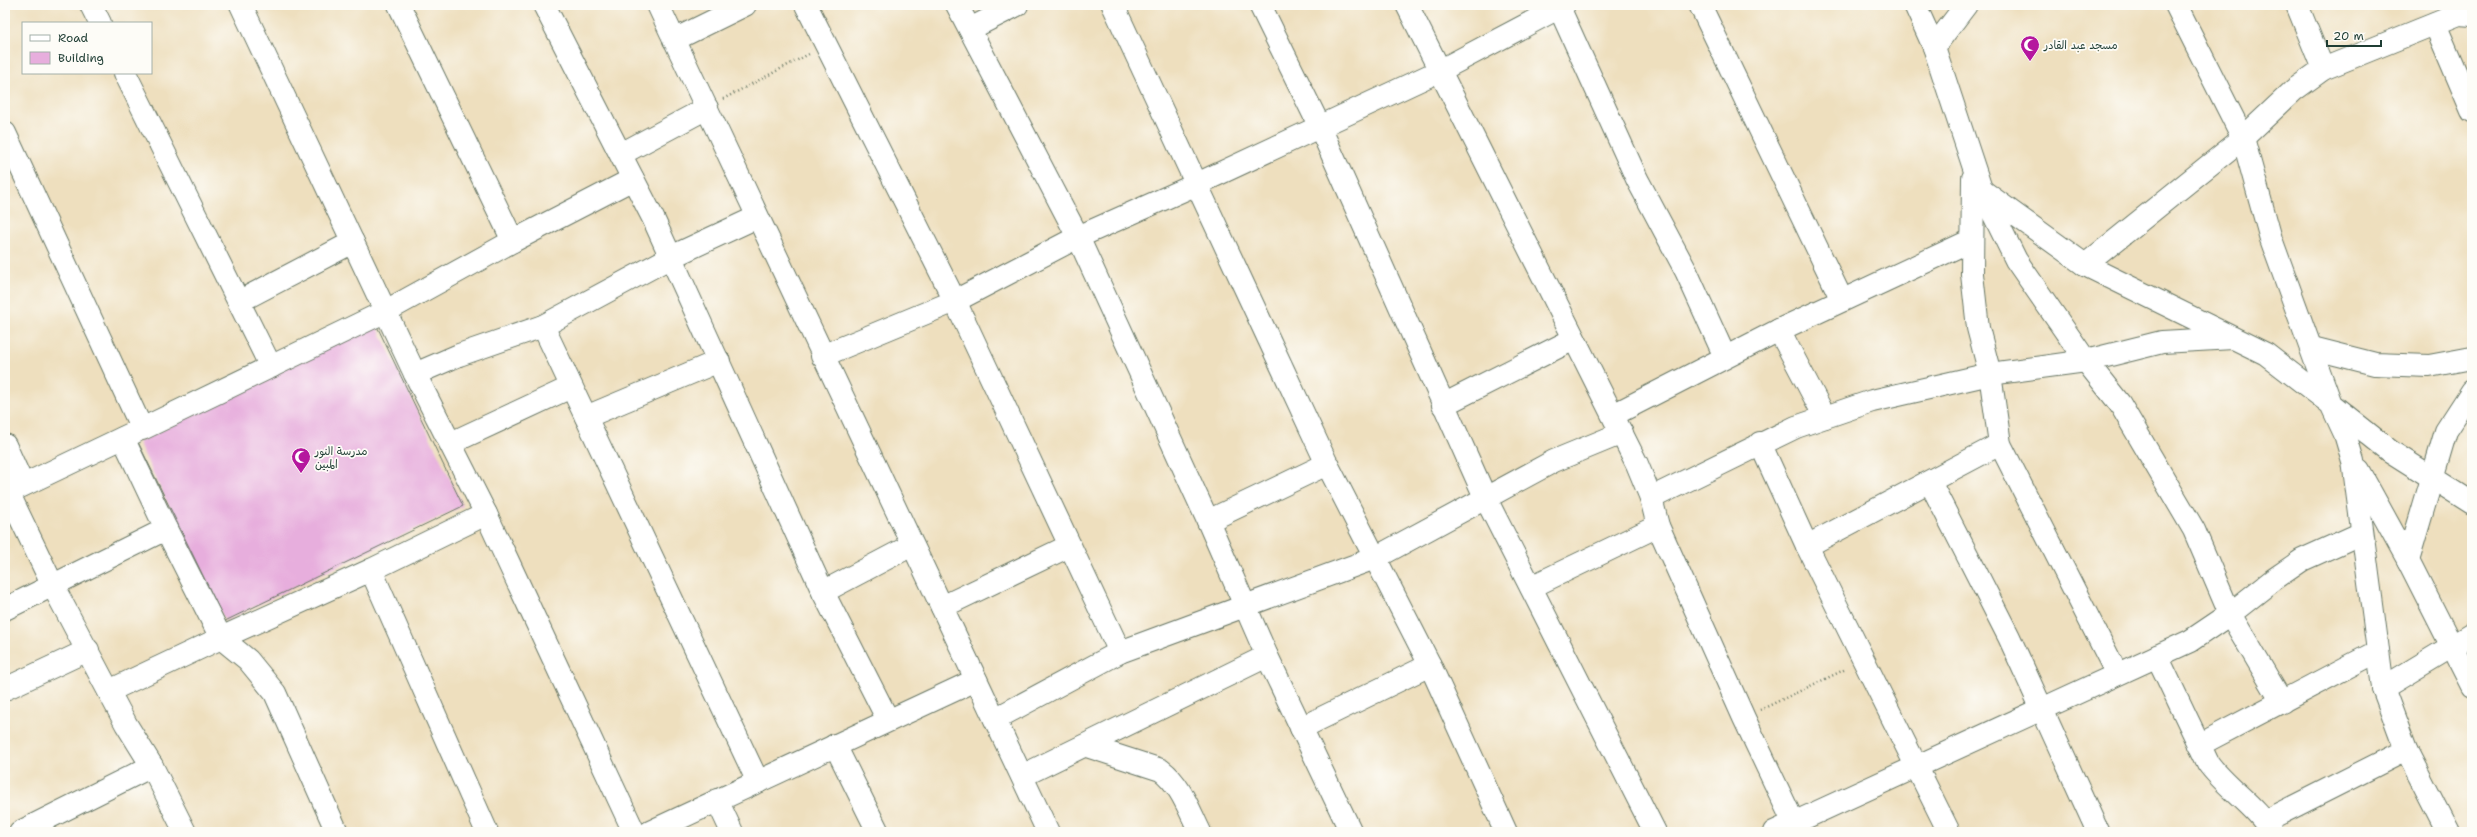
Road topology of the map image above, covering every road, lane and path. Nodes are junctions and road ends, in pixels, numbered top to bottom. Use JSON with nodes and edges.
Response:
{"nodes":[{"id":1,"x":91,"y":5,"type":"edge"},
{"id":2,"x":241,"y":5,"type":"edge"},
{"id":3,"x":399,"y":5,"type":"edge"},
{"id":4,"x":544,"y":5,"type":"edge"},
{"id":5,"x":658,"y":5,"type":"edge"},
{"id":6,"x":745,"y":5,"type":"edge"},
{"id":7,"x":806,"y":5,"type":"edge"},
{"id":8,"x":957,"y":5,"type":"edge"},
{"id":9,"x":1017,"y":5,"type":"edge"},
{"id":10,"x":1113,"y":5,"type":"edge"},
{"id":11,"x":1260,"y":5,"type":"edge"},
{"id":12,"x":1407,"y":5,"type":"edge"},
{"id":13,"x":1700,"y":5,"type":"edge"},
{"id":14,"x":1915,"y":5,"type":"edge"},
{"id":15,"x":1966,"y":5,"type":"edge"},
{"id":16,"x":2176,"y":5,"type":"edge"},
{"id":17,"x":2297,"y":5,"type":"edge"},
{"id":18,"x":1560,"y":6,"type":"edge"},
{"id":19,"x":2462,"y":11,"type":"edge"},
{"id":20,"x":100,"y":22,"type":"edge"},
{"id":21,"x":2435,"y":24,"type":"junction"},
{"id":22,"x":970,"y":29,"type":"junction"},
{"id":23,"x":674,"y":40,"type":"junction"},
{"id":24,"x":824,"y":45,"type":"junction"},
{"id":25,"x":1934,"y":47,"type":"junction"},
{"id":26,"x":2323,"y":69,"type":"junction"},
{"id":27,"x":1439,"y":71,"type":"junction"},
{"id":28,"x":126,"y":74,"type":"edge"},
{"id":29,"x":2466,"y":83,"type":"edge"},
{"id":30,"x":707,"y":108,"type":"junction"},
{"id":31,"x":2472,"y":111,"type":"edge"},
{"id":32,"x":1319,"y":125,"type":"junction"},
{"id":33,"x":5,"y":133,"type":"edge"},
{"id":34,"x":2243,"y":138,"type":"junction"},
{"id":35,"x":621,"y":154,"type":"junction"},
{"id":36,"x":1973,"y":168,"type":"junction"},
{"id":37,"x":633,"y":179,"type":"junction"},
{"id":38,"x":1197,"y":184,"type":"junction"},
{"id":39,"x":1981,"y":189,"type":"junction"},
{"id":40,"x":757,"y":217,"type":"junction"},
{"id":41,"x":1078,"y":237,"type":"junction"},
{"id":42,"x":1972,"y":240,"type":"junction"},
{"id":43,"x":513,"y":241,"type":"junction"},
{"id":44,"x":353,"y":242,"type":"junction"},
{"id":45,"x":670,"y":257,"type":"junction"},
{"id":46,"x":2085,"y":265,"type":"junction"},
{"id":47,"x":1842,"y":300,"type":"junction"},
{"id":48,"x":240,"y":301,"type":"junction"},
{"id":49,"x":955,"y":301,"type":"junction"},
{"id":50,"x":386,"y":311,"type":"junction"},
{"id":51,"x":543,"y":326,"type":"junction"},
{"id":52,"x":1779,"y":330,"type":"junction"},
{"id":53,"x":2233,"y":338,"type":"junction"},
{"id":54,"x":1574,"y":339,"type":"junction"},
{"id":55,"x":2312,"y":348,"type":"junction"},
{"id":56,"x":822,"y":356,"type":"junction"},
{"id":57,"x":1725,"y":356,"type":"junction"},
{"id":58,"x":2472,"y":358,"type":"edge"},
{"id":59,"x":719,"y":361,"type":"junction"},
{"id":60,"x":2086,"y":361,"type":"junction"},
{"id":61,"x":271,"y":367,"type":"junction"},
{"id":62,"x":415,"y":374,"type":"junction"},
{"id":63,"x":1990,"y":374,"type":"junction"},
{"id":64,"x":571,"y":387,"type":"junction"},
{"id":65,"x":2472,"y":391,"type":"edge"},
{"id":66,"x":2332,"y":404,"type":"junction"},
{"id":67,"x":1443,"y":405,"type":"junction"},
{"id":68,"x":1824,"y":417,"type":"junction"},
{"id":69,"x":586,"y":418,"type":"junction"},
{"id":70,"x":1617,"y":424,"type":"junction"},
{"id":71,"x":132,"y":433,"type":"junction"},
{"id":72,"x":451,"y":442,"type":"junction"},
{"id":73,"x":1760,"y":443,"type":"junction"},
{"id":74,"x":2000,"y":444,"type":"junction"},
{"id":75,"x":5,"y":445,"type":"edge"},
{"id":76,"x":2353,"y":461,"type":"junction"},
{"id":77,"x":1327,"y":464,"type":"junction"},
{"id":78,"x":2431,"y":477,"type":"junction"},
{"id":79,"x":1930,"y":482,"type":"junction"},
{"id":80,"x":12,"y":490,"type":"edge"},
{"id":81,"x":1485,"y":497,"type":"junction"},
{"id":82,"x":1651,"y":498,"type":"junction"},
{"id":83,"x":2472,"y":503,"type":"edge"},
{"id":84,"x":486,"y":514,"type":"junction"},
{"id":85,"x":1208,"y":521,"type":"junction"},
{"id":86,"x":1658,"y":526,"type":"junction"},
{"id":87,"x":166,"y":529,"type":"junction"},
{"id":88,"x":2362,"y":532,"type":"junction"},
{"id":89,"x":912,"y":545,"type":"junction"},
{"id":90,"x":1069,"y":546,"type":"junction"},
{"id":91,"x":1807,"y":546,"type":"junction"},
{"id":92,"x":1375,"y":558,"type":"junction"},
{"id":93,"x":2408,"y":560,"type":"junction"},
{"id":94,"x":371,"y":570,"type":"junction"},
{"id":95,"x":53,"y":586,"type":"junction"},
{"id":96,"x":1531,"y":588,"type":"junction"},
{"id":97,"x":823,"y":592,"type":"junction"},
{"id":98,"x":1243,"y":605,"type":"junction"},
{"id":99,"x":942,"y":608,"type":"junction"},
{"id":100,"x":5,"y":609,"type":"edge"},
{"id":101,"x":2230,"y":614,"type":"junction"},
{"id":102,"x":2472,"y":634,"type":"edge"},
{"id":103,"x":221,"y":638,"type":"junction"},
{"id":104,"x":2452,"y":646,"type":"junction"},
{"id":105,"x":88,"y":650,"type":"junction"},
{"id":106,"x":2378,"y":651,"type":"junction"},
{"id":107,"x":1120,"y":652,"type":"junction"},
{"id":108,"x":1267,"y":656,"type":"junction"},
{"id":109,"x":2157,"y":656,"type":"junction"},
{"id":110,"x":1865,"y":660,"type":"junction"},
{"id":111,"x":1430,"y":665,"type":"junction"},
{"id":112,"x":2117,"y":674,"type":"junction"},
{"id":113,"x":976,"y":680,"type":"junction"},
{"id":114,"x":2472,"y":686,"type":"edge"},
{"id":115,"x":2383,"y":688,"type":"junction"},
{"id":116,"x":5,"y":689,"type":"edge"},
{"id":117,"x":109,"y":691,"type":"junction"},
{"id":118,"x":2282,"y":702,"type":"junction"},
{"id":119,"x":2044,"y":709,"type":"junction"},
{"id":120,"x":1744,"y":718,"type":"junction"},
{"id":121,"x":995,"y":719,"type":"junction"},
{"id":122,"x":888,"y":720,"type":"junction"},
{"id":123,"x":1301,"y":728,"type":"junction"},
{"id":124,"x":835,"y":745,"type":"junction"},
{"id":125,"x":2199,"y":745,"type":"junction"},
{"id":126,"x":1086,"y":746,"type":"junction"},
{"id":127,"x":2406,"y":750,"type":"junction"},
{"id":128,"x":152,"y":766,"type":"junction"},
{"id":129,"x":1918,"y":766,"type":"junction"},
{"id":130,"x":1022,"y":776,"type":"junction"},
{"id":131,"x":758,"y":782,"type":"junction"},
{"id":132,"x":717,"y":800,"type":"junction"},
{"id":133,"x":2268,"y":827,"type":"edge"},
{"id":134,"x":1796,"y":828,"type":"edge"},
{"id":135,"x":20,"y":832,"type":"edge"},
{"id":136,"x":185,"y":832,"type":"edge"},
{"id":137,"x":338,"y":832,"type":"edge"},
{"id":138,"x":487,"y":832,"type":"edge"},
{"id":139,"x":634,"y":832,"type":"edge"},
{"id":140,"x":650,"y":832,"type":"edge"},
{"id":141,"x":732,"y":832,"type":"edge"},
{"id":142,"x":878,"y":832,"type":"edge"},
{"id":143,"x":1048,"y":832,"type":"edge"},
{"id":144,"x":1200,"y":832,"type":"edge"},
{"id":145,"x":1351,"y":832,"type":"edge"},
{"id":146,"x":1506,"y":832,"type":"edge"},
{"id":147,"x":1655,"y":832,"type":"edge"},
{"id":148,"x":1774,"y":832,"type":"edge"},
{"id":149,"x":1949,"y":832,"type":"edge"},
{"id":150,"x":2098,"y":832,"type":"edge"},
{"id":151,"x":2448,"y":832,"type":"edge"}],
"edges":[{"from":1,"to":20,"type":"street"},
{"from":2,"to":44,"type":"street"},
{"from":3,"to":43,"type":"street"},
{"from":4,"to":35,"type":"street"},
{"from":5,"to":23,"type":"street"},
{"from":6,"to":23,"type":"street"},
{"from":7,"to":24,"type":"street"},
{"from":8,"to":22,"type":"street"},
{"from":9,"to":22,"type":"street"},
{"from":10,"to":38,"type":"street"},
{"from":11,"to":32,"type":"street"},
{"from":12,"to":27,"type":"street"},
{"from":13,"to":47,"type":"street"},
{"from":14,"to":25,"type":"street"},
{"from":15,"to":25,"type":"street"},
{"from":16,"to":34,"type":"street"},
{"from":17,"to":26,"type":"street"},
{"from":18,"to":27,"type":"street"},
{"from":18,"to":57,"type":"street"},
{"from":19,"to":21,"type":"street"},
{"from":21,"to":26,"type":"street"},
{"from":21,"to":29,"type":"street"},
{"from":22,"to":41,"type":"street"},
{"from":23,"to":30,"type":"street"},
{"from":24,"to":30,"type":"path"},
{"from":24,"to":49,"type":"street"},
{"from":25,"to":36,"type":"street"},
{"from":26,"to":34,"type":"street"},
{"from":27,"to":32,"type":"street"},
{"from":27,"to":54,"type":"street"},
{"from":28,"to":48,"type":"street"},
{"from":29,"to":31,"type":"street"},
{"from":30,"to":35,"type":"street"},
{"from":30,"to":40,"type":"street"},
{"from":32,"to":38,"type":"street"},
{"from":32,"to":67,"type":"street"},
{"from":33,"to":71,"type":"street"},
{"from":34,"to":46,"type":"street"},
{"from":34,"to":55,"type":"street"},
{"from":35,"to":37,"type":"street"},
{"from":36,"to":39,"type":"street"},
{"from":36,"to":42,"type":"street"},
{"from":37,"to":43,"type":"street"},
{"from":37,"to":45,"type":"street"},
{"from":38,"to":41,"type":"street"},
{"from":38,"to":77,"type":"street"},
{"from":39,"to":46,"type":"street"},
{"from":39,"to":60,"type":"street"},
{"from":40,"to":45,"type":"street"},
{"from":40,"to":56,"type":"street"},
{"from":41,"to":49,"type":"street"},
{"from":41,"to":85,"type":"street"},
{"from":42,"to":47,"type":"street"},
{"from":42,"to":63,"type":"street"},
{"from":43,"to":50,"type":"street"},
{"from":44,"to":48,"type":"street"},
{"from":44,"to":50,"type":"street"},
{"from":45,"to":51,"type":"street"},
{"from":45,"to":59,"type":"street"},
{"from":46,"to":53,"type":"street"},
{"from":47,"to":52,"type":"street"},
{"from":48,"to":61,"type":"street"},
{"from":49,"to":56,"type":"street"},
{"from":49,"to":90,"type":"street"},
{"from":50,"to":61,"type":"street"},
{"from":50,"to":62,"type":"street"},
{"from":51,"to":62,"type":"street"},
{"from":51,"to":64,"type":"street"},
{"from":52,"to":57,"type":"street"},
{"from":52,"to":68,"type":"street"},
{"from":53,"to":60,"type":"street"},
{"from":53,"to":66,"type":"street"},
{"from":54,"to":67,"type":"street"},
{"from":54,"to":70,"type":"street"},
{"from":55,"to":58,"type":"street"},
{"from":55,"to":66,"type":"street"},
{"from":56,"to":89,"type":"street"},
{"from":57,"to":70,"type":"street"},
{"from":59,"to":69,"type":"street"},
{"from":59,"to":97,"type":"street"},
{"from":60,"to":63,"type":"street"},
{"from":60,"to":101,"type":"street"},
{"from":61,"to":71,"type":"street"},
{"from":62,"to":72,"type":"street"},
{"from":63,"to":68,"type":"street"},
{"from":63,"to":74,"type":"street"},
{"from":64,"to":69,"type":"street"},
{"from":64,"to":72,"type":"street"},
{"from":65,"to":78,"type":"street"},
{"from":66,"to":76,"type":"street"},
{"from":66,"to":78,"type":"street"},
{"from":67,"to":81,"type":"street"},
{"from":68,"to":73,"type":"street"},
{"from":69,"to":131,"type":"street"},
{"from":70,"to":81,"type":"street"},
{"from":70,"to":82,"type":"street"},
{"from":71,"to":80,"type":"street"},
{"from":71,"to":87,"type":"street"},
{"from":72,"to":84,"type":"street"},
{"from":73,"to":82,"type":"street"},
{"from":73,"to":91,"type":"street"},
{"from":74,"to":79,"type":"street"},
{"from":74,"to":112,"type":"street"},
{"from":75,"to":80,"type":"street"},
{"from":76,"to":88,"type":"street"},
{"from":76,"to":93,"type":"street"},
{"from":77,"to":85,"type":"street"},
{"from":77,"to":92,"type":"street"},
{"from":78,"to":83,"type":"street"},
{"from":78,"to":93,"type":"street"},
{"from":79,"to":91,"type":"street"},
{"from":79,"to":119,"type":"street"},
{"from":80,"to":95,"type":"street"},
{"from":81,"to":92,"type":"street"},
{"from":81,"to":96,"type":"street"},
{"from":82,"to":86,"type":"street"},
{"from":84,"to":94,"type":"street"},
{"from":84,"to":139,"type":"street"},
{"from":85,"to":98,"type":"street"},
{"from":86,"to":96,"type":"street"},
{"from":86,"to":120,"type":"street"},
{"from":87,"to":95,"type":"street"},
{"from":87,"to":103,"type":"street"},
{"from":88,"to":101,"type":"street"},
{"from":88,"to":106,"type":"street"},
{"from":89,"to":97,"type":"street"},
{"from":89,"to":99,"type":"street"},
{"from":90,"to":99,"type":"street"},
{"from":90,"to":107,"type":"street"},
{"from":91,"to":110,"type":"street"},
{"from":92,"to":98,"type":"street"},
{"from":92,"to":111,"type":"street"},
{"from":93,"to":104,"type":"street"},
{"from":94,"to":103,"type":"street"},
{"from":94,"to":138,"type":"street"},
{"from":95,"to":100,"type":"street"},
{"from":95,"to":105,"type":"street"},
{"from":96,"to":147,"type":"street"},
{"from":97,"to":122,"type":"street"},
{"from":98,"to":107,"type":"street"},
{"from":98,"to":108,"type":"street"},
{"from":99,"to":113,"type":"street"},
{"from":101,"to":109,"type":"street"},
{"from":101,"to":118,"type":"street"},
{"from":102,"to":104,"type":"street"},
{"from":103,"to":117,"type":"street"},
{"from":103,"to":137,"type":"street"},
{"from":104,"to":114,"type":"street"},
{"from":104,"to":115,"type":"street"},
{"from":105,"to":116,"type":"street"},
{"from":105,"to":117,"type":"street"},
{"from":106,"to":115,"type":"street"},
{"from":106,"to":118,"type":"street"},
{"from":107,"to":121,"type":"street"},
{"from":108,"to":123,"type":"street"},
{"from":108,"to":126,"type":"street"},
{"from":109,"to":112,"type":"street"},
{"from":109,"to":125,"type":"street"},
{"from":110,"to":120,"type":"path"},
{"from":110,"to":129,"type":"street"},
{"from":111,"to":123,"type":"street"},
{"from":111,"to":146,"type":"street"},
{"from":112,"to":119,"type":"street"},
{"from":113,"to":121,"type":"street"},
{"from":113,"to":122,"type":"street"},
{"from":115,"to":127,"type":"street"},
{"from":117,"to":128,"type":"street"},
{"from":118,"to":125,"type":"street"},
{"from":119,"to":129,"type":"street"},
{"from":119,"to":150,"type":"street"},
{"from":120,"to":134,"type":"street"},
{"from":121,"to":130,"type":"street"},
{"from":122,"to":124,"type":"street"},
{"from":123,"to":145,"type":"street"},
{"from":124,"to":131,"type":"street"},
{"from":124,"to":142,"type":"street"},
{"from":125,"to":133,"type":"street"},
{"from":126,"to":130,"type":"street"},
{"from":126,"to":144,"type":"street"},
{"from":127,"to":133,"type":"street"},
{"from":127,"to":151,"type":"street"},
{"from":128,"to":135,"type":"street"},
{"from":128,"to":136,"type":"street"},
{"from":129,"to":134,"type":"street"},
{"from":129,"to":149,"type":"street"},
{"from":130,"to":143,"type":"street"},
{"from":131,"to":132,"type":"street"},
{"from":132,"to":140,"type":"street"},
{"from":132,"to":141,"type":"street"},
{"from":134,"to":148,"type":"street"}]}
